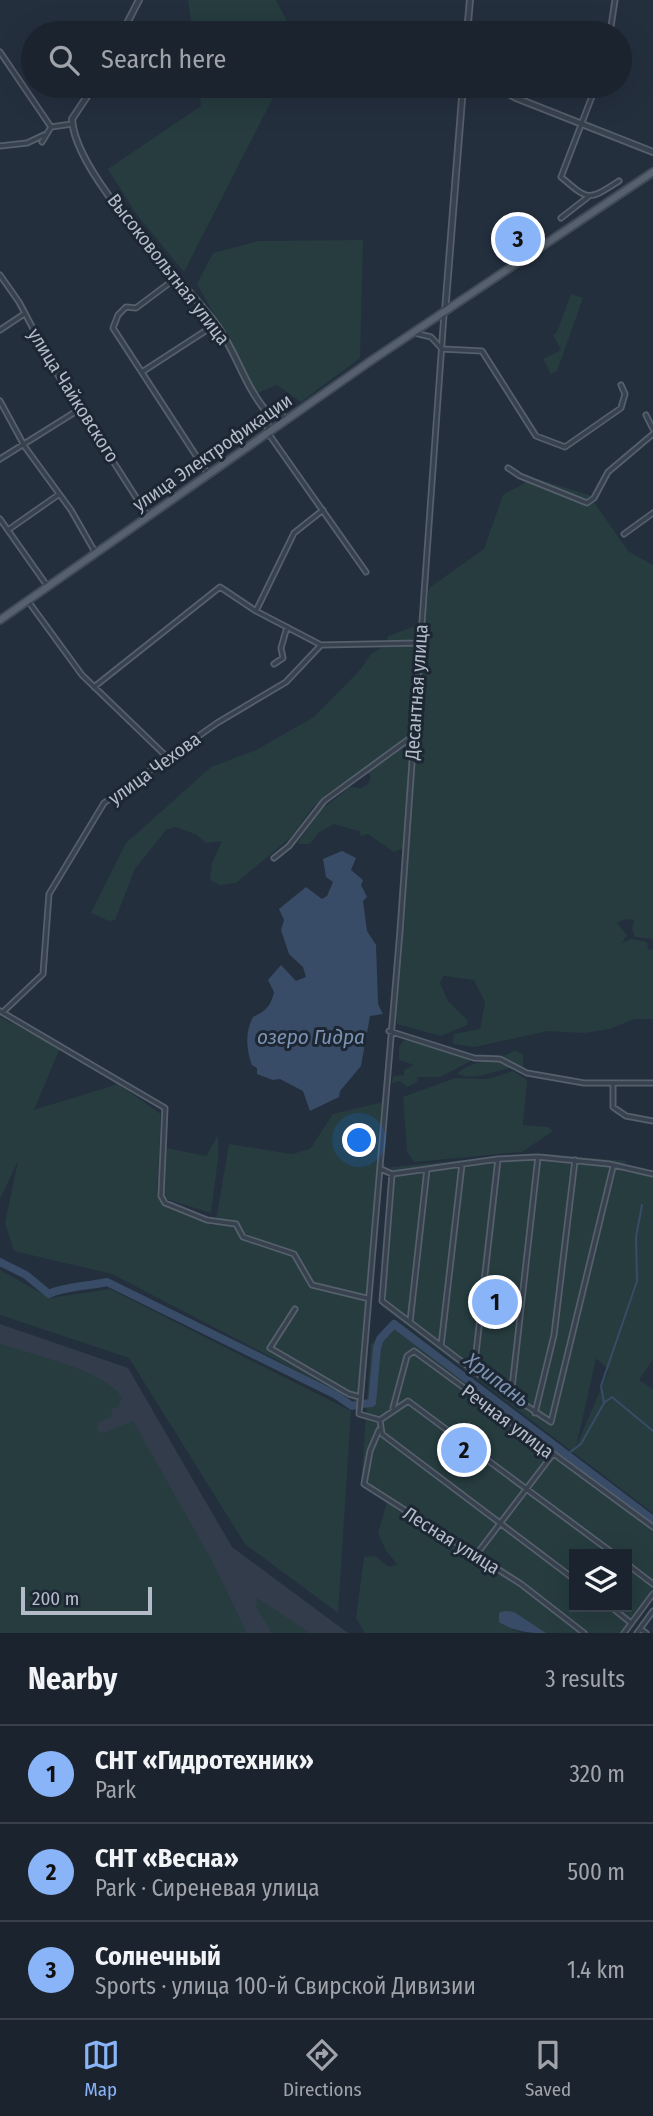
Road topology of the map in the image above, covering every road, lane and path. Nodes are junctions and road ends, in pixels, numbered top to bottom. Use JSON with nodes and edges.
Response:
{"nodes":[{"id":1,"x":139,"y":0,"type":"edge"},
{"id":2,"x":470,"y":0,"type":"edge"},
{"id":3,"x":615,"y":0,"type":"edge"},
{"id":4,"x":128,"y":21,"type":"edge"},
{"id":5,"x":468,"y":21,"type":"edge"},
{"id":6,"x":612,"y":21,"type":"edge"},
{"id":7,"x":0,"y":52,"type":"edge"},
{"id":8,"x":21,"y":83,"type":"edge"},
{"id":9,"x":31,"y":98,"type":"edge"},
{"id":10,"x":86,"y":98,"type":"edge"},
{"id":11,"x":462,"y":98,"type":"edge"},
{"id":12,"x":516,"y":98,"type":"edge"},
{"id":13,"x":591,"y":98,"type":"edge"},
{"id":14,"x":581,"y":123,"type":"junction"},
{"id":15,"x":72,"y":124,"type":"junction"},
{"id":16,"x":51,"y":127,"type":"junction"},
{"id":17,"x":44,"y":135,"type":"junction"},
{"id":18,"x":42,"y":142,"type":"dead end"},
{"id":19,"x":653,"y":144,"type":"edge"},
{"id":20,"x":0,"y":146,"type":"edge"},
{"id":21,"x":652,"y":151,"type":"edge"},
{"id":22,"x":653,"y":172,"type":"edge"},
{"id":23,"x":619,"y":181,"type":"dead end"},
{"id":24,"x":588,"y":197,"type":"junction"},
{"id":25,"x":594,"y":197,"type":"junction"},
{"id":26,"x":602,"y":207,"type":"junction"},
{"id":27,"x":561,"y":218,"type":"dead end"},
{"id":28,"x":0,"y":275,"type":"edge"},
{"id":29,"x":176,"y":278,"type":"junction"},
{"id":30,"x":24,"y":313,"type":"junction"},
{"id":31,"x":444,"y":314,"type":"junction"},
{"id":32,"x":216,"y":324,"type":"junction"},
{"id":33,"x":0,"y":330,"type":"edge"},
{"id":34,"x":415,"y":333,"type":"junction"},
{"id":35,"x":442,"y":349,"type":"junction"},
{"id":36,"x":142,"y":372,"type":"junction"},
{"id":37,"x":621,"y":385,"type":"dead end"},
{"id":38,"x":0,"y":401,"type":"edge"},
{"id":39,"x":80,"y":409,"type":"junction"},
{"id":40,"x":267,"y":412,"type":"junction"},
{"id":41,"x":646,"y":415,"type":"dead end"},
{"id":42,"x":286,"y":419,"type":"junction"},
{"id":43,"x":653,"y":431,"type":"edge"},
{"id":44,"x":268,"y":432,"type":"junction"},
{"id":45,"x":26,"y":444,"type":"junction"},
{"id":46,"x":0,"y":459,"type":"edge"},
{"id":47,"x":509,"y":468,"type":"dead end"},
{"id":48,"x":208,"y":474,"type":"junction"},
{"id":49,"x":58,"y":495,"type":"junction"},
{"id":50,"x":323,"y":510,"type":"junction"},
{"id":51,"x":653,"y":513,"type":"edge"},
{"id":52,"x":148,"y":516,"type":"junction"},
{"id":53,"x":0,"y":519,"type":"edge"},
{"id":54,"x":8,"y":530,"type":"junction"},
{"id":55,"x":624,"y":534,"type":"dead end"},
{"id":56,"x":95,"y":552,"type":"junction"},
{"id":57,"x":366,"y":572,"type":"dead end"},
{"id":58,"x":48,"y":587,"type":"junction"},
{"id":59,"x":28,"y":601,"type":"junction"},
{"id":60,"x":256,"y":611,"type":"junction"},
{"id":61,"x":0,"y":620,"type":"edge"},
{"id":62,"x":287,"y":627,"type":"junction"},
{"id":63,"x":419,"y":643,"type":"junction"},
{"id":64,"x":321,"y":645,"type":"junction"},
{"id":65,"x":274,"y":664,"type":"dead end"},
{"id":66,"x":94,"y":687,"type":"junction"},
{"id":67,"x":413,"y":736,"type":"junction"},
{"id":68,"x":169,"y":759,"type":"junction"},
{"id":69,"x":274,"y":858,"type":"dead end"},
{"id":70,"x":2,"y":1012,"type":"edge"},
{"id":71,"x":389,"y":1031,"type":"junction"},
{"id":72,"x":613,"y":1083,"type":"junction"},
{"id":73,"x":653,"y":1083,"type":"edge"},
{"id":74,"x":653,"y":1122,"type":"edge"},
{"id":75,"x":538,"y":1157,"type":"junction"},
{"id":76,"x":498,"y":1159,"type":"junction"},
{"id":77,"x":575,"y":1160,"type":"junction"},
{"id":78,"x":462,"y":1164,"type":"junction"},
{"id":79,"x":613,"y":1167,"type":"junction"},
{"id":80,"x":381,"y":1169,"type":"junction"},
{"id":81,"x":427,"y":1169,"type":"junction"},
{"id":82,"x":393,"y":1174,"type":"junction"},
{"id":83,"x":653,"y":1174,"type":"edge"},
{"id":84,"x":367,"y":1298,"type":"junction"},
{"id":85,"x":295,"y":1309,"type":"dead end"},
{"id":86,"x":410,"y":1322,"type":"junction"},
{"id":87,"x":442,"y":1346,"type":"junction"},
{"id":88,"x":474,"y":1371,"type":"junction"},
{"id":89,"x":360,"y":1397,"type":"junction"},
{"id":90,"x":510,"y":1397,"type":"junction"},
{"id":91,"x":393,"y":1408,"type":"junction"},
{"id":92,"x":535,"y":1413,"type":"junction"},
{"id":93,"x":380,"y":1420,"type":"junction"},
{"id":94,"x":379,"y":1430,"type":"junction"},
{"id":95,"x":553,"y":1454,"type":"junction"},
{"id":96,"x":527,"y":1488,"type":"junction"},
{"id":97,"x":501,"y":1524,"type":"junction"},
{"id":98,"x":653,"y":1527,"type":"edge"},
{"id":99,"x":607,"y":1549,"type":"edge"},
{"id":100,"x":476,"y":1555,"type":"junction"},
{"id":101,"x":632,"y":1568,"type":"edge"},
{"id":102,"x":569,"y":1575,"type":"edge"},
{"id":103,"x":653,"y":1584,"type":"edge"},
{"id":104,"x":653,"y":1594,"type":"edge"},
{"id":105,"x":653,"y":1611,"type":"edge"},
{"id":106,"x":617,"y":1612,"type":"edge"},
{"id":107,"x":631,"y":1623,"type":"junction"},
{"id":108,"x":638,"y":1631,"type":"edge"},
{"id":109,"x":584,"y":1633,"type":"edge"},
{"id":110,"x":624,"y":1633,"type":"edge"},
{"id":111,"x":646,"y":1633,"type":"edge"}],
"edges":[{"from":1,"to":4,"type":"street"},
{"from":2,"to":5,"type":"street"},
{"from":3,"to":6,"type":"street"},
{"from":7,"to":8,"type":"street"},
{"from":9,"to":16,"type":"street"},
{"from":10,"to":15,"type":"street"},
{"from":11,"to":31,"type":"street","name":"Десантная улица"},
{"from":12,"to":14,"type":"street"},
{"from":13,"to":14,"type":"street"},
{"from":14,"to":21,"type":"street"},
{"from":14,"to":24,"type":"street"},
{"from":15,"to":16,"type":"street"},
{"from":15,"to":29,"type":"street","name":"Высоковольтная улица"},
{"from":16,"to":17,"type":"street"},
{"from":17,"to":18,"type":"street"},
{"from":17,"to":20,"type":"street"},
{"from":19,"to":21,"type":"street"},
{"from":22,"to":26,"type":"main road","name":"улица Электрофикации"},
{"from":23,"to":25,"type":"street"},
{"from":24,"to":25,"type":"street"},
{"from":24,"to":27,"type":"street"},
{"from":25,"to":26,"type":"street"},
{"from":26,"to":31,"type":"main road","name":"улица Электрофикации"},
{"from":28,"to":30,"type":"street","name":"улица Чайковского"},
{"from":29,"to":32,"type":"street","name":"Высоковольтная улица"},
{"from":29,"to":36,"type":"street"},
{"from":30,"to":33,"type":"street"},
{"from":30,"to":39,"type":"street","name":"улица Чайковского"},
{"from":31,"to":34,"type":"main road","name":"улица Электрофикации"},
{"from":31,"to":35,"type":"street","name":"Десантная улица"},
{"from":32,"to":36,"type":"street"},
{"from":32,"to":40,"type":"street","name":"Высоковольтная улица"},
{"from":34,"to":35,"type":"street"},
{"from":34,"to":42,"type":"main road","name":"улица Электрофикации"},
{"from":35,"to":37,"type":"street"},
{"from":35,"to":63,"type":"street","name":"Десантная улица"},
{"from":36,"to":48,"type":"street"},
{"from":38,"to":45,"type":"street"},
{"from":39,"to":45,"type":"street"},
{"from":39,"to":52,"type":"street","name":"улица Чайковского"},
{"from":40,"to":42,"type":"street"},
{"from":40,"to":44,"type":"street"},
{"from":41,"to":43,"type":"street"},
{"from":42,"to":44,"type":"main road","name":"улица Электрофикации"},
{"from":43,"to":47,"type":"street"},
{"from":44,"to":48,"type":"main road","name":"улица Электрофикации"},
{"from":44,"to":50,"type":"street"},
{"from":45,"to":46,"type":"street"},
{"from":45,"to":49,"type":"street"},
{"from":48,"to":52,"type":"main road","name":"улица Электрофикации"},
{"from":49,"to":54,"type":"street"},
{"from":49,"to":56,"type":"street"},
{"from":50,"to":57,"type":"street"},
{"from":50,"to":60,"type":"street"},
{"from":51,"to":55,"type":"street"},
{"from":52,"to":56,"type":"main road","name":"улица Электрофикации"},
{"from":53,"to":54,"type":"street"},
{"from":54,"to":58,"type":"street"},
{"from":56,"to":58,"type":"main road","name":"улица Электрофикации"},
{"from":58,"to":59,"type":"main road","name":"улица Электрофикации"},
{"from":59,"to":61,"type":"main road","name":"улица Электрофикации"},
{"from":59,"to":66,"type":"street"},
{"from":60,"to":62,"type":"street"},
{"from":60,"to":66,"type":"street"},
{"from":62,"to":64,"type":"street"},
{"from":62,"to":65,"type":"street"},
{"from":63,"to":64,"type":"street"},
{"from":63,"to":67,"type":"street","name":"Десантная улица"},
{"from":64,"to":68,"type":"street","name":"улица Чехова"},
{"from":66,"to":68,"type":"street"},
{"from":67,"to":69,"type":"street"},
{"from":67,"to":71,"type":"street","name":"Десантная улица"},
{"from":68,"to":70,"type":"street","name":"улица Чехова"},
{"from":70,"to":84,"type":"street"},
{"from":71,"to":72,"type":"street"},
{"from":71,"to":80,"type":"street","name":"Десантная улица"},
{"from":72,"to":73,"type":"street"},
{"from":72,"to":74,"type":"street"},
{"from":75,"to":76,"type":"street"},
{"from":75,"to":77,"type":"street"},
{"from":75,"to":90,"type":"street"},
{"from":76,"to":78,"type":"street"},
{"from":76,"to":88,"type":"street"},
{"from":77,"to":79,"type":"street"},
{"from":77,"to":92,"type":"street"},
{"from":78,"to":81,"type":"street"},
{"from":78,"to":87,"type":"street"},
{"from":79,"to":83,"type":"street"},
{"from":79,"to":92,"type":"street"},
{"from":80,"to":82,"type":"street"},
{"from":80,"to":84,"type":"street","name":"Десантная улица"},
{"from":81,"to":82,"type":"street"},
{"from":81,"to":86,"type":"street"},
{"from":82,"to":86,"type":"street"},
{"from":84,"to":89,"type":"street","name":"Десантная улица"},
{"from":85,"to":89,"type":"street"},
{"from":86,"to":87,"type":"street"},
{"from":87,"to":88,"type":"street"},
{"from":88,"to":90,"type":"street"},
{"from":89,"to":93,"type":"street","name":"Десантная улица"},
{"from":90,"to":92,"type":"street"},
{"from":91,"to":93,"type":"street"},
{"from":91,"to":95,"type":"street","name":"Речная улица"},
{"from":91,"to":96,"type":"street"},
{"from":93,"to":94,"type":"street"},
{"from":94,"to":97,"type":"street"},
{"from":94,"to":100,"type":"street","name":"Лесная улица"},
{"from":95,"to":96,"type":"street"},
{"from":95,"to":98,"type":"street","name":"Речная улица"},
{"from":96,"to":97,"type":"street"},
{"from":96,"to":99,"type":"street"},
{"from":97,"to":100,"type":"street"},
{"from":97,"to":102,"type":"street"},
{"from":100,"to":109,"type":"street","name":"Лесная улица"},
{"from":101,"to":103,"type":"street"},
{"from":104,"to":107,"type":"street"},
{"from":105,"to":108,"type":"street"},
{"from":106,"to":107,"type":"street"},
{"from":107,"to":110,"type":"street"},
{"from":108,"to":111,"type":"street"}]}
